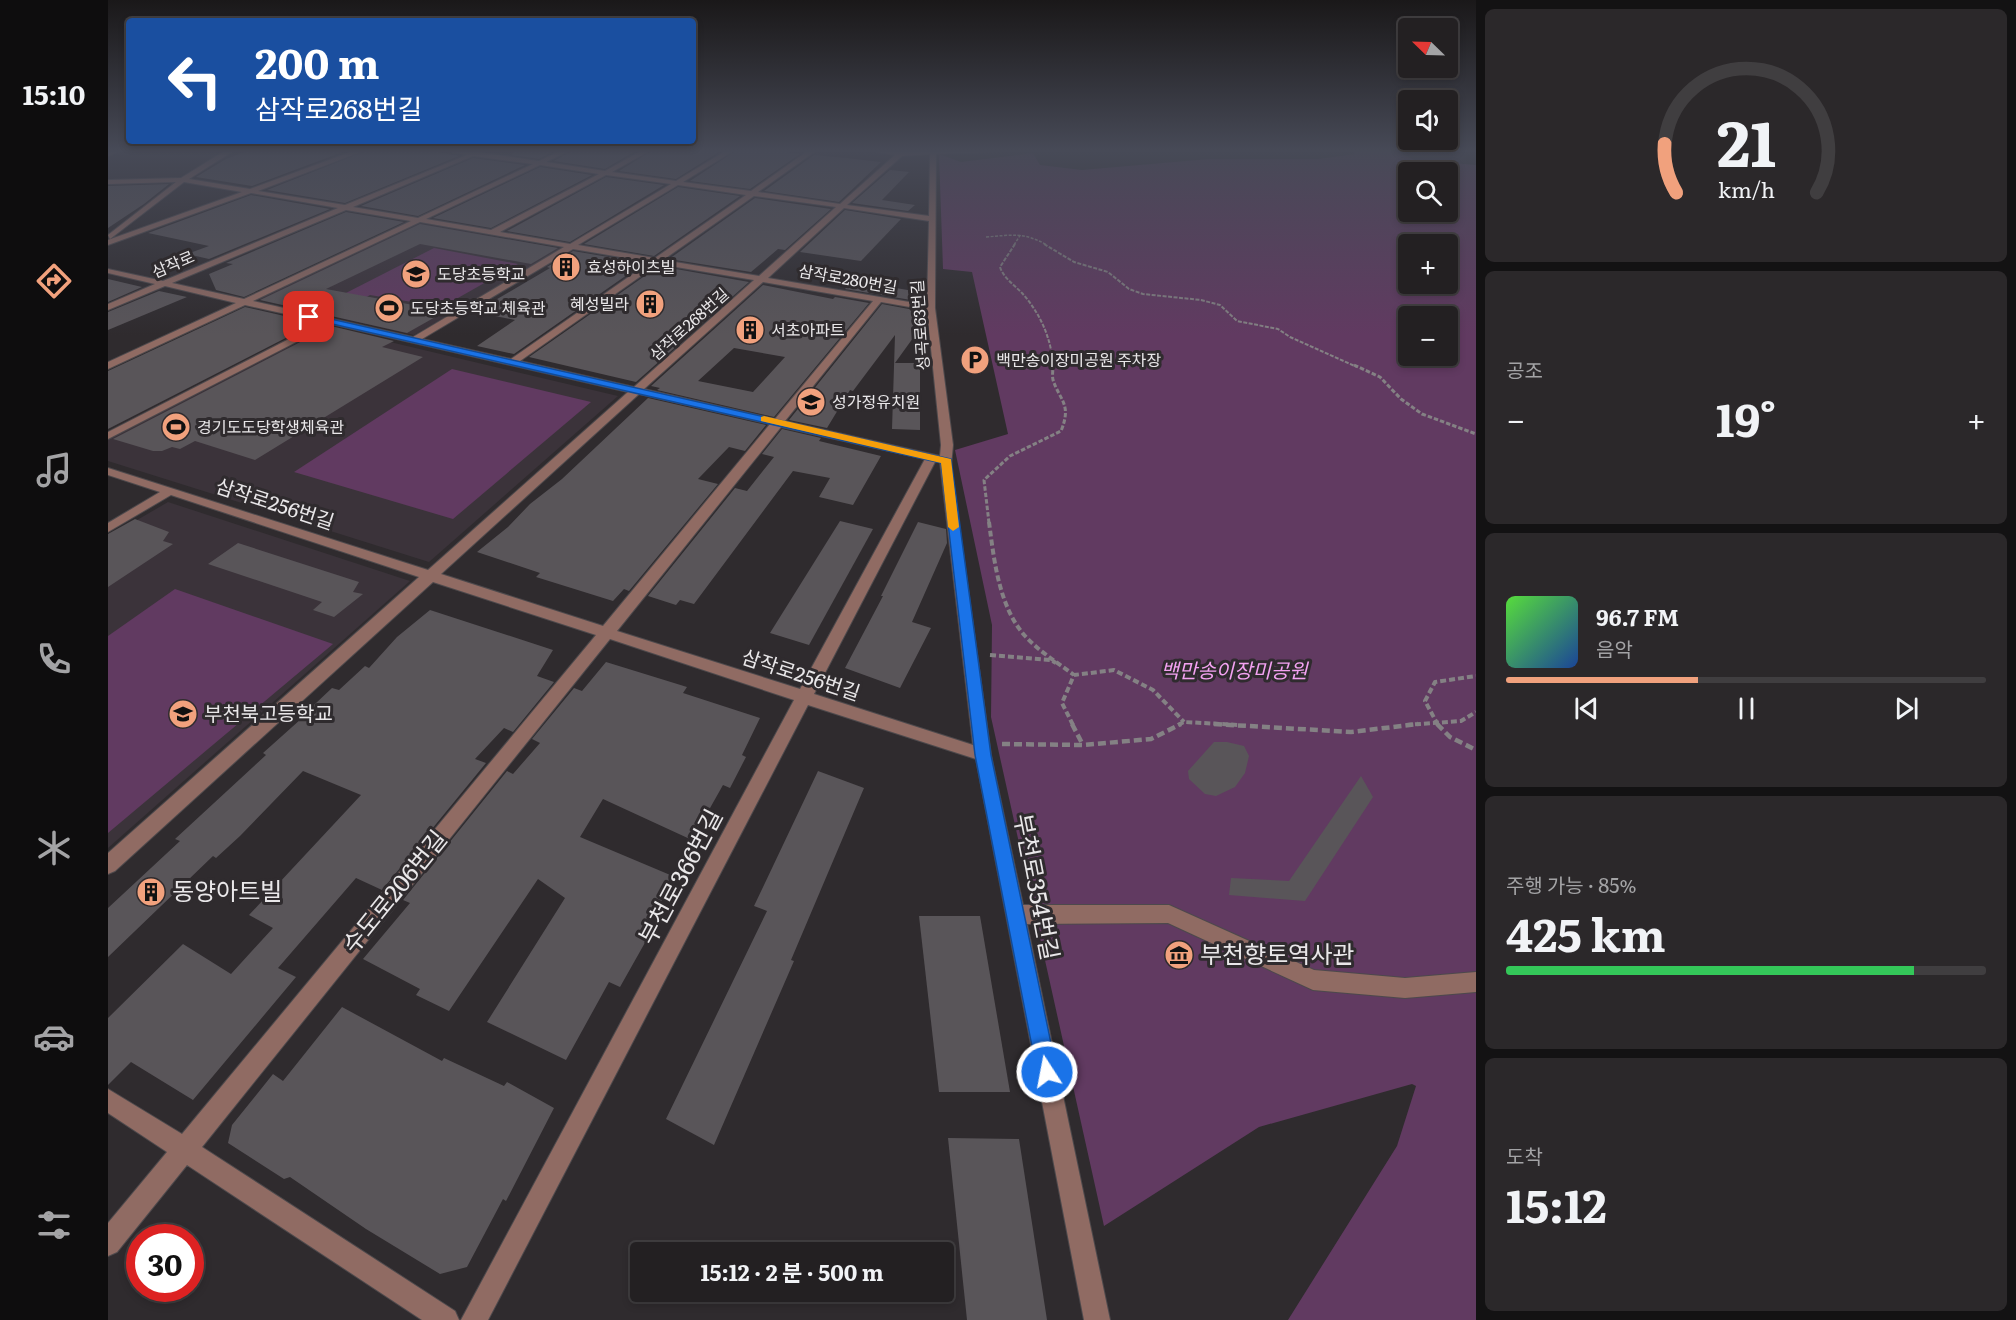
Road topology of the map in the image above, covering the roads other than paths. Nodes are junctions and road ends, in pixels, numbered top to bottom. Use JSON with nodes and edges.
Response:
{"nodes":[{"id":1,"x":145,"y":212,"type":"edge"},
{"id":2,"x":191,"y":212,"type":"edge"},
{"id":3,"x":337,"y":212,"type":"edge"},
{"id":4,"x":368,"y":212,"type":"edge"},
{"id":5,"x":437,"y":212,"type":"edge"},
{"id":6,"x":532,"y":212,"type":"edge"},
{"id":7,"x":630,"y":212,"type":"edge"},
{"id":8,"x":728,"y":212,"type":"edge"},
{"id":9,"x":837,"y":212,"type":"edge"},
{"id":10,"x":881,"y":212,"type":"edge"},
{"id":11,"x":932,"y":212,"type":"edge"},
{"id":12,"x":932,"y":219,"type":"junction"},
{"id":13,"x":419,"y":220,"type":"junction"},
{"id":14,"x":492,"y":233,"type":"junction"},
{"id":15,"x":108,"y":241,"type":"edge"},
{"id":16,"x":571,"y":247,"type":"junction"},
{"id":17,"x":656,"y":261,"type":"junction"},
{"id":18,"x":108,"y":271,"type":"edge"},
{"id":19,"x":760,"y":280,"type":"junction"},
{"id":20,"x":164,"y":284,"type":"junction"},
{"id":21,"x":878,"y":300,"type":"junction"},
{"id":22,"x":245,"y":302,"type":"junction"},
{"id":23,"x":108,"y":307,"type":"edge"},
{"id":24,"x":931,"y":308,"type":"junction"},
{"id":25,"x":331,"y":321,"type":"junction"},
{"id":26,"x":415,"y":340,"type":"junction"},
{"id":27,"x":513,"y":363,"type":"junction"},
{"id":28,"x":108,"y":366,"type":"edge"},
{"id":29,"x":637,"y":390,"type":"junction"},
{"id":30,"x":778,"y":422,"type":"junction"},
{"id":31,"x":108,"y":436,"type":"edge"},
{"id":32,"x":939,"y":459,"type":"junction"},
{"id":33,"x":108,"y":471,"type":"edge"},
{"id":34,"x":170,"y":491,"type":"junction"},
{"id":35,"x":108,"y":528,"type":"edge"},
{"id":36,"x":430,"y":576,"type":"junction"},
{"id":37,"x":606,"y":633,"type":"junction"},
{"id":38,"x":806,"y":698,"type":"junction"},
{"id":39,"x":982,"y":750,"type":"junction"},
{"id":40,"x":108,"y":865,"type":"edge"},
{"id":41,"x":1015,"y":915,"type":"junction"},
{"id":42,"x":1476,"y":982,"type":"edge"},
{"id":43,"x":108,"y":1100,"type":"edge"},
{"id":44,"x":184,"y":1150,"type":"junction"},
{"id":45,"x":108,"y":1243,"type":"edge"},
{"id":46,"x":446,"y":1320,"type":"edge"},
{"id":47,"x":474,"y":1320,"type":"edge"},
{"id":48,"x":1097,"y":1320,"type":"edge"}],
"edges":[{"from":1,"to":15,"type":"street"},
{"from":2,"to":15,"type":"street"},
{"from":3,"to":20,"type":"street","name":"삼작로"},
{"from":4,"to":13,"type":"street","name":"삼작로280번길"},
{"from":5,"to":13,"type":"street"},
{"from":6,"to":14,"type":"street"},
{"from":7,"to":16,"type":"street"},
{"from":8,"to":17,"type":"street"},
{"from":9,"to":19,"type":"street","name":"삼작로280번길"},
{"from":10,"to":12,"type":"street"},
{"from":11,"to":12,"type":"street","name":"성곡로63번길"},
{"from":12,"to":24,"type":"street","name":"성곡로63번길"},
{"from":13,"to":14,"type":"street","name":"삼작로280번길"},
{"from":13,"to":22,"type":"street"},
{"from":14,"to":16,"type":"street","name":"삼작로280번길"},
{"from":16,"to":17,"type":"street","name":"삼작로280번길"},
{"from":16,"to":26,"type":"street"},
{"from":17,"to":19,"type":"street","name":"삼작로280번길"},
{"from":17,"to":27,"type":"street"},
{"from":18,"to":20,"type":"street"},
{"from":19,"to":21,"type":"street","name":"삼작로280번길"},
{"from":19,"to":29,"type":"street","name":"삼작로268번길"},
{"from":20,"to":22,"type":"street"},
{"from":20,"to":23,"type":"street","name":"삼작로"},
{"from":21,"to":24,"type":"street","name":"삼작로280번길"},
{"from":21,"to":30,"type":"street"},
{"from":22,"to":25,"type":"street"},
{"from":22,"to":28,"type":"street"},
{"from":24,"to":32,"type":"street","name":"성곡로63번길"},
{"from":25,"to":26,"type":"street"},
{"from":25,"to":31,"type":"street"},
{"from":26,"to":27,"type":"street"},
{"from":27,"to":29,"type":"street"},
{"from":29,"to":30,"type":"street"},
{"from":29,"to":36,"type":"street"},
{"from":30,"to":32,"type":"street"},
{"from":30,"to":37,"type":"street"},
{"from":32,"to":38,"type":"street","name":"부천로366번길"},
{"from":32,"to":39,"type":"street","name":"부천로354번길"},
{"from":33,"to":34,"type":"street","name":"삼작로256번길"},
{"from":34,"to":35,"type":"street"},
{"from":34,"to":36,"type":"street","name":"삼작로256번길"},
{"from":36,"to":37,"type":"street","name":"삼작로256번길"},
{"from":36,"to":40,"type":"street"},
{"from":37,"to":38,"type":"street","name":"삼작로256번길"},
{"from":37,"to":44,"type":"street","name":"수도로206번길"},
{"from":38,"to":39,"type":"street","name":"삼작로256번길"},
{"from":38,"to":47,"type":"street","name":"부천로366번길"},
{"from":39,"to":41,"type":"street","name":"부천로354번길"},
{"from":41,"to":42,"type":"street"},
{"from":41,"to":48,"type":"street","name":"부천로354번길"},
{"from":43,"to":44,"type":"street"},
{"from":44,"to":45,"type":"street","name":"수도로206번길"},
{"from":44,"to":46,"type":"street"}]}
